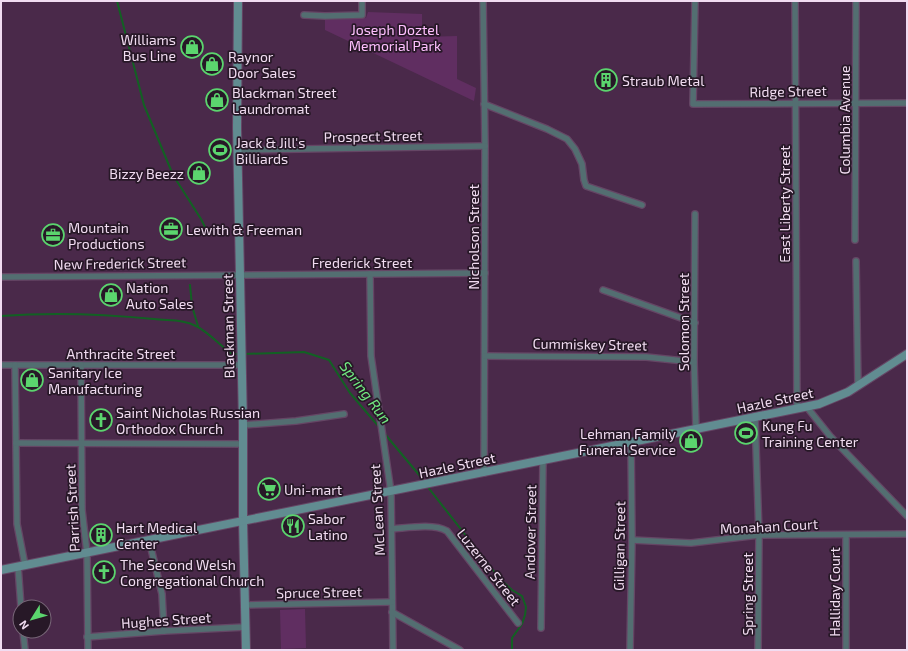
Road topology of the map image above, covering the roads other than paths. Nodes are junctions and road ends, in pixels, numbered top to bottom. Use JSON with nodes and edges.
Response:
{"nodes":[{"id":1,"x":238,"y":1,"type":"edge"},
{"id":2,"x":362,"y":1,"type":"edge"},
{"id":3,"x":483,"y":1,"type":"edge"},
{"id":4,"x":695,"y":1,"type":"edge"},
{"id":5,"x":795,"y":1,"type":"edge"},
{"id":6,"x":856,"y":1,"type":"edge"},
{"id":7,"x":304,"y":15,"type":"dead end"},
{"id":8,"x":856,"y":102,"type":"junction"},
{"id":9,"x":795,"y":103,"type":"junction"},
{"id":10,"x":907,"y":103,"type":"edge"},
{"id":11,"x":484,"y":104,"type":"junction"},
{"id":12,"x":485,"y":146,"type":"junction"},
{"id":13,"x":238,"y":150,"type":"junction"},
{"id":14,"x":642,"y":205,"type":"dead end"},
{"id":15,"x":695,"y":214,"type":"dead end"},
{"id":16,"x":855,"y":240,"type":"dead end"},
{"id":17,"x":856,"y":261,"type":"dead end"},
{"id":18,"x":485,"y":273,"type":"junction"},
{"id":19,"x":240,"y":274,"type":"junction"},
{"id":20,"x":370,"y":274,"type":"junction"},
{"id":21,"x":1,"y":277,"type":"edge"},
{"id":22,"x":603,"y":290,"type":"dead end"},
{"id":23,"x":695,"y":323,"type":"junction"},
{"id":24,"x":907,"y":354,"type":"edge"},
{"id":25,"x":485,"y":356,"type":"junction"},
{"id":26,"x":241,"y":357,"type":"junction"},
{"id":27,"x":694,"y":362,"type":"junction"},
{"id":28,"x":15,"y":365,"type":"junction"},
{"id":29,"x":81,"y":365,"type":"junction"},
{"id":30,"x":1,"y":366,"type":"edge"},
{"id":31,"x":858,"y":386,"type":"junction"},
{"id":32,"x":801,"y":407,"type":"junction"},
{"id":33,"x":344,"y":414,"type":"dead end"},
{"id":34,"x":755,"y":417,"type":"junction"},
{"id":35,"x":242,"y":425,"type":"junction"},
{"id":36,"x":696,"y":429,"type":"junction"},
{"id":37,"x":632,"y":442,"type":"junction"},
{"id":38,"x":16,"y":443,"type":"junction"},
{"id":39,"x":81,"y":443,"type":"junction"},
{"id":40,"x":242,"y":444,"type":"junction"},
{"id":41,"x":543,"y":460,"type":"junction"},
{"id":42,"x":484,"y":473,"type":"junction"},
{"id":43,"x":391,"y":492,"type":"junction"},
{"id":44,"x":907,"y":516,"type":"edge"},
{"id":45,"x":243,"y":520,"type":"junction"},
{"id":46,"x":392,"y":529,"type":"junction"},
{"id":47,"x":907,"y":534,"type":"edge"},
{"id":48,"x":759,"y":535,"type":"junction"},
{"id":49,"x":846,"y":535,"type":"junction"},
{"id":50,"x":149,"y":540,"type":"junction"},
{"id":51,"x":632,"y":540,"type":"junction"},
{"id":52,"x":87,"y":553,"type":"junction"},
{"id":53,"x":22,"y":566,"type":"junction"},
{"id":54,"x":1,"y":570,"type":"edge"},
{"id":55,"x":21,"y":599,"type":"edge"},
{"id":56,"x":392,"y":602,"type":"junction"},
{"id":57,"x":246,"y":605,"type":"junction"},
{"id":58,"x":392,"y":612,"type":"junction"},
{"id":59,"x":518,"y":623,"type":"dead end"},
{"id":60,"x":246,"y":627,"type":"junction"},
{"id":61,"x":541,"y":628,"type":"dead end"},
{"id":62,"x":164,"y":631,"type":"junction"},
{"id":63,"x":87,"y":637,"type":"junction"},
{"id":64,"x":24,"y":639,"type":"edge"},
{"id":65,"x":25,"y":650,"type":"edge"},
{"id":66,"x":88,"y":650,"type":"edge"},
{"id":67,"x":246,"y":650,"type":"edge"},
{"id":68,"x":393,"y":650,"type":"edge"},
{"id":69,"x":460,"y":650,"type":"edge"},
{"id":70,"x":630,"y":650,"type":"edge"},
{"id":71,"x":758,"y":650,"type":"edge"},
{"id":72,"x":846,"y":650,"type":"edge"}],
"edges":[{"from":1,"to":13,"type":"main road","name":"Blackman Street"},
{"from":2,"to":7,"type":"street"},
{"from":3,"to":11,"type":"street","name":"Nicholson Street"},
{"from":4,"to":9,"type":"street","name":"Ridge Street"},
{"from":5,"to":9,"type":"street","name":"East Liberty Street"},
{"from":6,"to":8,"type":"street","name":"Columbia Avenue"},
{"from":8,"to":9,"type":"street","name":"Ridge Street"},
{"from":8,"to":10,"type":"street","name":"Ridge Street"},
{"from":8,"to":16,"type":"street","name":"Columbia Avenue"},
{"from":9,"to":32,"type":"street","name":"East Liberty Street"},
{"from":11,"to":12,"type":"street","name":"Nicholson Street"},
{"from":11,"to":14,"type":"street"},
{"from":12,"to":13,"type":"street","name":"Prospect Street"},
{"from":12,"to":18,"type":"street","name":"Nicholson Street"},
{"from":13,"to":19,"type":"main road","name":"Blackman Street"},
{"from":15,"to":23,"type":"street","name":"Solomon Street"},
{"from":17,"to":31,"type":"street"},
{"from":18,"to":20,"type":"street","name":"Frederick Street"},
{"from":18,"to":25,"type":"street","name":"Nicholson Street"},
{"from":19,"to":20,"type":"street","name":"Frederick Street"},
{"from":19,"to":21,"type":"street","name":"New Frederick Street"},
{"from":19,"to":26,"type":"main road","name":"Blackman Street"},
{"from":20,"to":43,"type":"street","name":"McLean Street"},
{"from":22,"to":23,"type":"street"},
{"from":23,"to":27,"type":"street","name":"Solomon Street"},
{"from":24,"to":31,"type":"main road","name":"Hazle Street"},
{"from":25,"to":27,"type":"street","name":"Cummiskey Street"},
{"from":25,"to":42,"type":"street","name":"Nicholson Street"},
{"from":26,"to":29,"type":"street","name":"Anthracite Street"},
{"from":26,"to":35,"type":"main road","name":"Blackman Street"},
{"from":27,"to":36,"type":"street","name":"Solomon Street"},
{"from":28,"to":29,"type":"street","name":"Anthracite Street"},
{"from":28,"to":30,"type":"street","name":"Anthracite Street"},
{"from":28,"to":38,"type":"street"},
{"from":29,"to":39,"type":"street","name":"Parrish Street"},
{"from":31,"to":32,"type":"main road","name":"Hazle Street"},
{"from":32,"to":34,"type":"main road","name":"Hazle Street"},
{"from":32,"to":44,"type":"street"},
{"from":33,"to":35,"type":"street"},
{"from":34,"to":36,"type":"main road","name":"Hazle Street"},
{"from":34,"to":48,"type":"street","name":"Spring Street"},
{"from":35,"to":40,"type":"main road","name":"Blackman Street"},
{"from":36,"to":37,"type":"main road","name":"Hazle Street"},
{"from":37,"to":41,"type":"main road","name":"Hazle Street"},
{"from":37,"to":51,"type":"street","name":"Gilligan Street"},
{"from":38,"to":39,"type":"street"},
{"from":38,"to":53,"type":"street"},
{"from":39,"to":40,"type":"street"},
{"from":39,"to":52,"type":"street","name":"Parrish Street"},
{"from":40,"to":45,"type":"main road","name":"Blackman Street"},
{"from":41,"to":42,"type":"main road","name":"Hazle Street"},
{"from":41,"to":61,"type":"street","name":"Andover Street"},
{"from":42,"to":43,"type":"main road","name":"Hazle Street"},
{"from":43,"to":45,"type":"main road","name":"Hazle Street"},
{"from":43,"to":46,"type":"street","name":"McLean Street"},
{"from":45,"to":50,"type":"main road","name":"Hazle Street"},
{"from":45,"to":57,"type":"main road","name":"Blackman Street"},
{"from":46,"to":56,"type":"street","name":"McLean Street"},
{"from":46,"to":59,"type":"street","name":"Luzerne Street"},
{"from":47,"to":49,"type":"street","name":"Monahan Court"},
{"from":48,"to":49,"type":"street","name":"Monahan Court"},
{"from":48,"to":51,"type":"street","name":"Monahan Court"},
{"from":48,"to":71,"type":"street","name":"Spring Street"},
{"from":49,"to":72,"type":"street","name":"Halliday Court"},
{"from":50,"to":52,"type":"main road","name":"Hazle Street"},
{"from":50,"to":62,"type":"street"},
{"from":51,"to":70,"type":"street","name":"Gilligan Street"},
{"from":52,"to":53,"type":"main road","name":"Hazle Street"},
{"from":52,"to":63,"type":"street","name":"Parrish Street"},
{"from":53,"to":54,"type":"main road","name":"Hazle Street"},
{"from":53,"to":55,"type":"street"},
{"from":56,"to":57,"type":"street","name":"Spruce Street"},
{"from":56,"to":58,"type":"street","name":"McLean Street"},
{"from":57,"to":60,"type":"main road","name":"Blackman Street"},
{"from":58,"to":68,"type":"street","name":"McLean Street"},
{"from":58,"to":69,"type":"street"},
{"from":60,"to":62,"type":"street","name":"Hughes Street"},
{"from":60,"to":67,"type":"main road","name":"Blackman Street"},
{"from":62,"to":63,"type":"street","name":"Hughes Street"},
{"from":63,"to":66,"type":"street","name":"Parrish Street"},
{"from":64,"to":65,"type":"street"}]}
